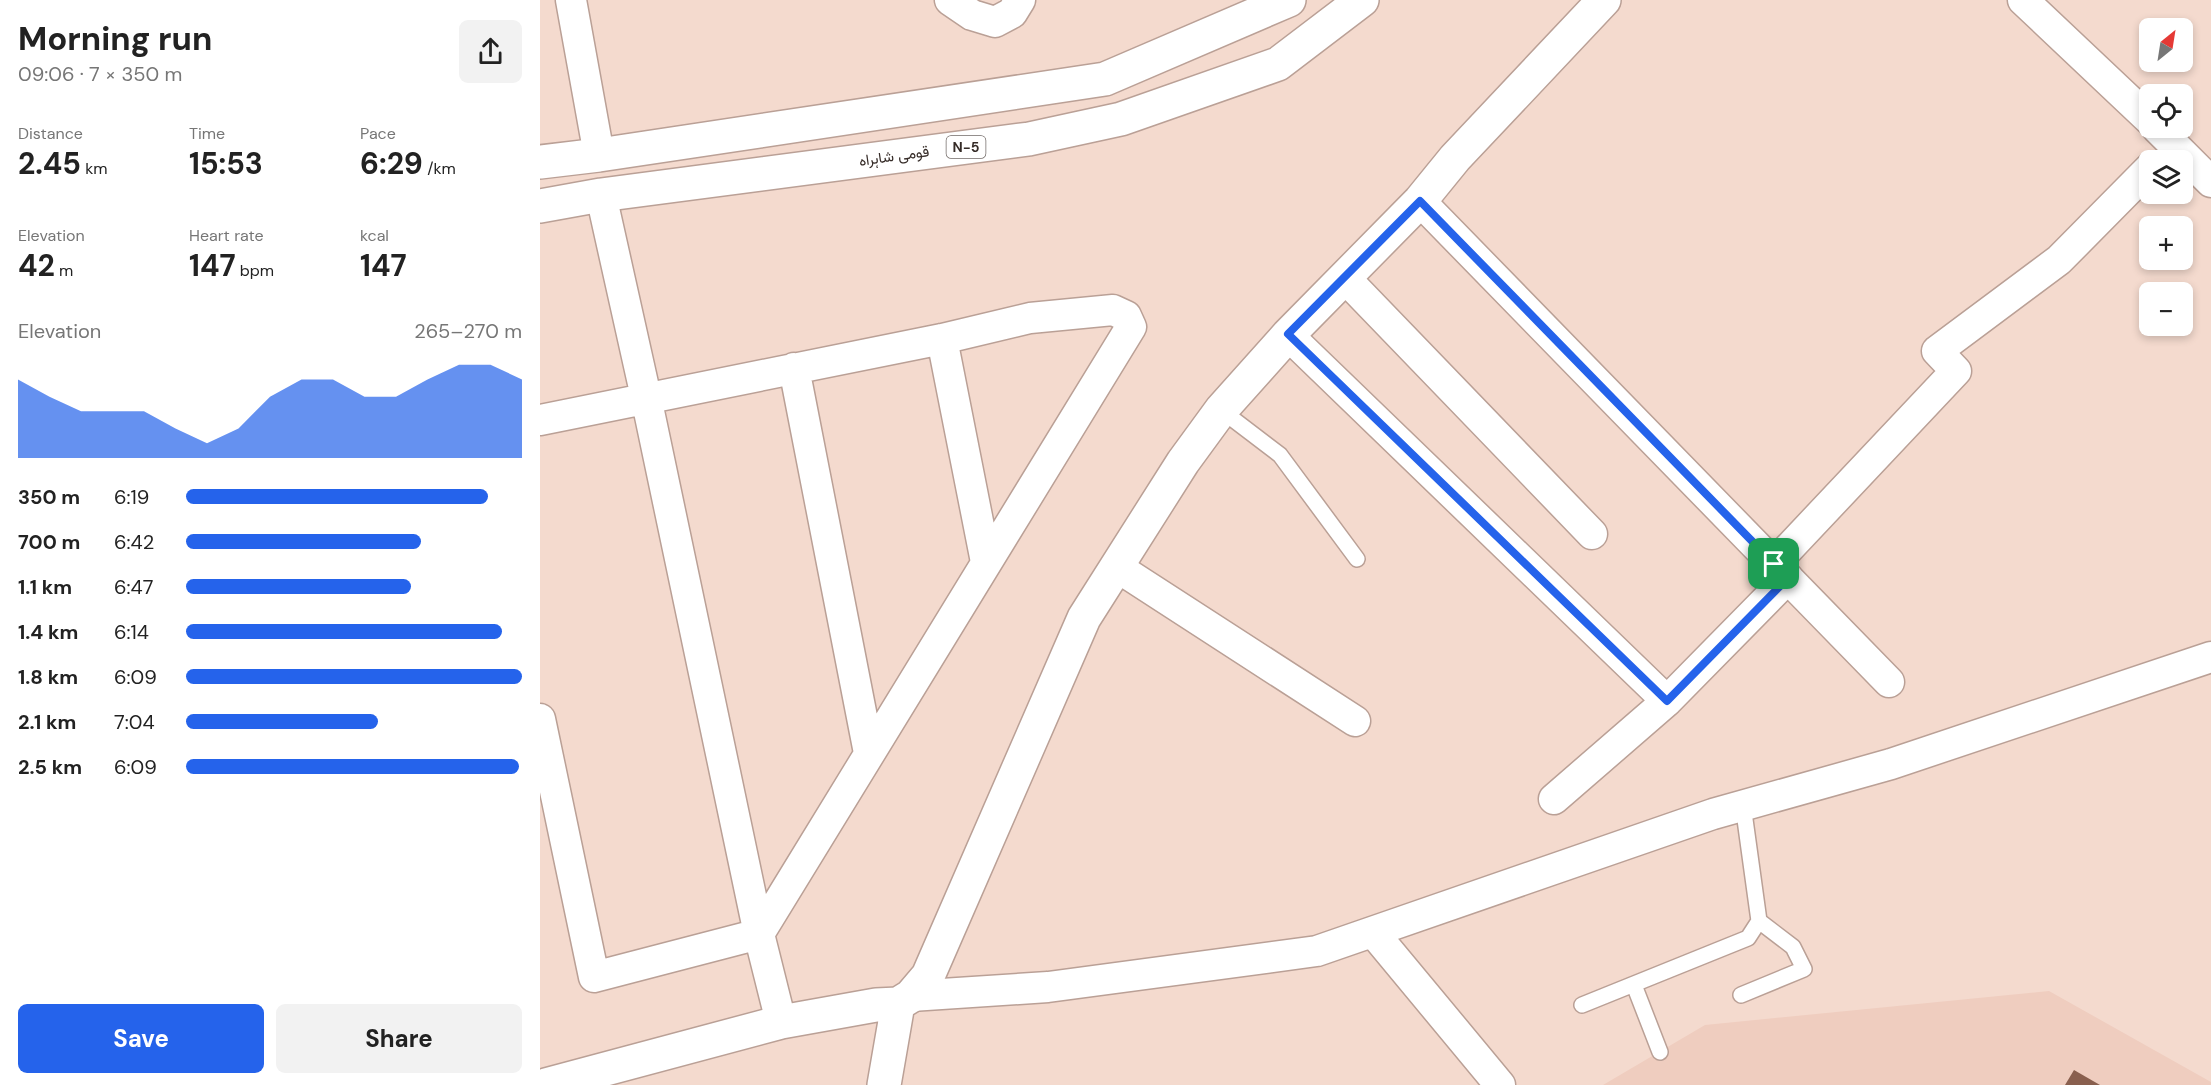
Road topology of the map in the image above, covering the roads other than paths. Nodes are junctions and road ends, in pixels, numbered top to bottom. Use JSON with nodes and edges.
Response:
{"nodes":[{"id":1,"x":571,"y":0,"type":"edge"},
{"id":2,"x":950,"y":0,"type":"edge"},
{"id":3,"x":1020,"y":0,"type":"edge"},
{"id":4,"x":1289,"y":0,"type":"edge"},
{"id":5,"x":1362,"y":0,"type":"edge"},
{"id":6,"x":1604,"y":0,"type":"edge"},
{"id":7,"x":2023,"y":0,"type":"edge"},
{"id":8,"x":1020,"y":92,"type":"junction"},
{"id":9,"x":2139,"y":110,"type":"edge"},
{"id":10,"x":1029,"y":139,"type":"junction"},
{"id":11,"x":2163,"y":144,"type":"edge"},
{"id":12,"x":599,"y":155,"type":"junction"},
{"id":13,"x":540,"y":162,"type":"edge"},
{"id":14,"x":2139,"y":179,"type":"edge"},
{"id":15,"x":2211,"y":182,"type":"edge"},
{"id":16,"x":601,"y":195,"type":"junction"},
{"id":17,"x":1420,"y":201,"type":"junction"},
{"id":18,"x":540,"y":206,"type":"edge"},
{"id":19,"x":1346,"y":278,"type":"junction"},
{"id":20,"x":1288,"y":334,"type":"junction"},
{"id":21,"x":942,"y":339,"type":"junction"},
{"id":22,"x":794,"y":368,"type":"junction"},
{"id":23,"x":646,"y":397,"type":"junction"},
{"id":24,"x":1221,"y":410,"type":"junction"},
{"id":25,"x":540,"y":420,"type":"edge"},
{"id":26,"x":1592,"y":534,"type":"dead end"},
{"id":27,"x":1357,"y":559,"type":"dead end"},
{"id":28,"x":986,"y":562,"type":"junction"},
{"id":29,"x":1117,"y":567,"type":"junction"},
{"id":30,"x":1781,"y":571,"type":"junction"},
{"id":31,"x":2211,"y":657,"type":"edge"},
{"id":32,"x":1889,"y":682,"type":"dead end"},
{"id":33,"x":1667,"y":701,"type":"junction"},
{"id":34,"x":540,"y":719,"type":"edge"},
{"id":35,"x":1355,"y":721,"type":"dead end"},
{"id":36,"x":869,"y":753,"type":"junction"},
{"id":37,"x":1554,"y":799,"type":"dead end"},
{"id":38,"x":1743,"y":805,"type":"junction"},
{"id":39,"x":1759,"y":921,"type":"junction"},
{"id":40,"x":1373,"y":932,"type":"junction"},
{"id":41,"x":759,"y":934,"type":"junction"},
{"id":42,"x":1634,"y":984,"type":"junction"},
{"id":43,"x":1741,"y":995,"type":"dead end"},
{"id":44,"x":905,"y":1000,"type":"junction"},
{"id":45,"x":1582,"y":1005,"type":"dead end"},
{"id":46,"x":781,"y":1022,"type":"junction"},
{"id":47,"x":1660,"y":1052,"type":"dead end"},
{"id":48,"x":546,"y":1085,"type":"edge"},
{"id":49,"x":884,"y":1085,"type":"edge"},
{"id":50,"x":1500,"y":1085,"type":"edge"}],
"edges":[{"from":1,"to":12,"type":"street"},
{"from":2,"to":3,"type":"street"},
{"from":4,"to":8,"type":"main road"},
{"from":5,"to":10,"type":"main road","name":"قومی شاہراہ","number":"N-5"},
{"from":6,"to":17,"type":"main road"},
{"from":7,"to":9,"type":"street"},
{"from":8,"to":10,"type":"main road"},
{"from":8,"to":12,"type":"main road"},
{"from":10,"to":16,"type":"main road","name":"قومی شاہراہ","number":"N-5"},
{"from":11,"to":15,"type":"street"},
{"from":12,"to":13,"type":"main road"},
{"from":14,"to":30,"type":"street"},
{"from":16,"to":18,"type":"main road","name":"قومی شاہراہ","number":"N-5"},
{"from":16,"to":23,"type":"street"},
{"from":17,"to":19,"type":"main road"},
{"from":17,"to":30,"type":"street"},
{"from":19,"to":20,"type":"main road"},
{"from":19,"to":26,"type":"street"},
{"from":20,"to":24,"type":"main road"},
{"from":20,"to":33,"type":"street"},
{"from":21,"to":22,"type":"street"},
{"from":21,"to":28,"type":"street"},
{"from":21,"to":28,"type":"street"},
{"from":22,"to":23,"type":"street"},
{"from":22,"to":36,"type":"street"},
{"from":23,"to":25,"type":"street"},
{"from":23,"to":41,"type":"street"},
{"from":24,"to":27,"type":"lane"},
{"from":24,"to":29,"type":"main road"},
{"from":28,"to":36,"type":"street"},
{"from":29,"to":35,"type":"street"},
{"from":29,"to":44,"type":"main road"},
{"from":30,"to":32,"type":"street"},
{"from":30,"to":33,"type":"street"},
{"from":31,"to":38,"type":"street"},
{"from":33,"to":37,"type":"street"},
{"from":34,"to":41,"type":"street"},
{"from":36,"to":41,"type":"street"},
{"from":38,"to":39,"type":"lane"},
{"from":38,"to":40,"type":"street"},
{"from":39,"to":42,"type":"lane"},
{"from":39,"to":43,"type":"lane"},
{"from":40,"to":44,"type":"street"},
{"from":40,"to":50,"type":"street"},
{"from":41,"to":46,"type":"street"},
{"from":42,"to":45,"type":"lane"},
{"from":42,"to":47,"type":"lane"},
{"from":44,"to":46,"type":"main road"},
{"from":44,"to":49,"type":"main road"},
{"from":46,"to":48,"type":"main road"}]}
